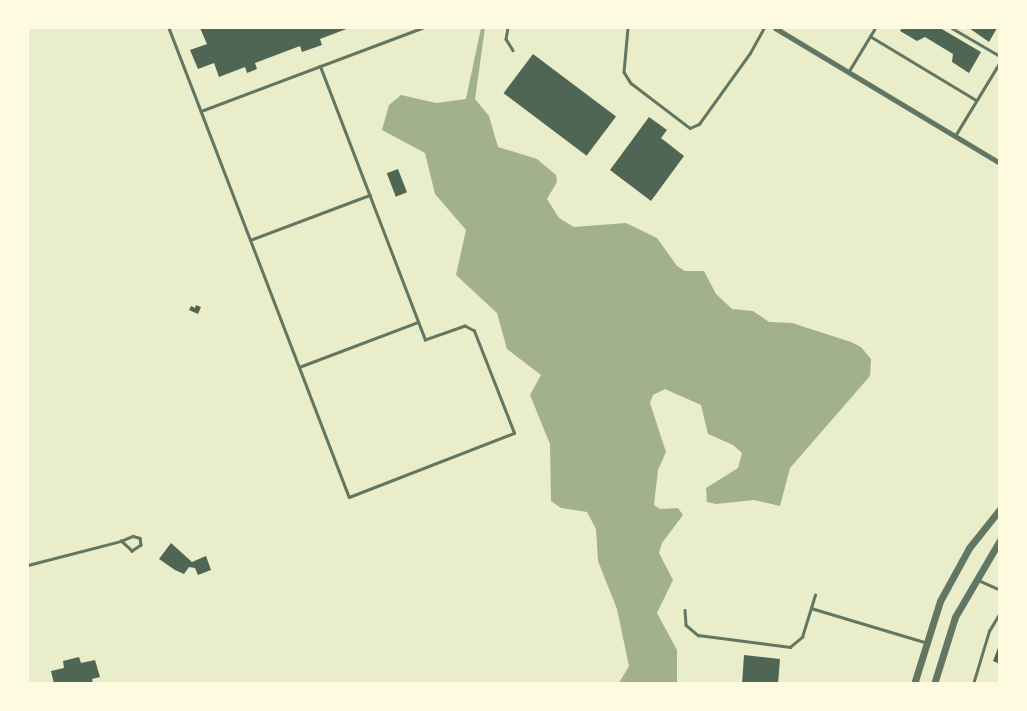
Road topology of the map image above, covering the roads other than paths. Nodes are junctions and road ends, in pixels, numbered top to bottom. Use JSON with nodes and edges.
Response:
{"nodes":[{"id":1,"x":169,"y":28,"type":"edge"},
{"id":2,"x":422,"y":28,"type":"edge"},
{"id":3,"x":508,"y":28,"type":"edge"},
{"id":4,"x":628,"y":28,"type":"edge"},
{"id":5,"x":764,"y":28,"type":"edge"},
{"id":6,"x":775,"y":28,"type":"edge"},
{"id":7,"x":876,"y":28,"type":"edge"},
{"id":8,"x":952,"y":28,"type":"edge"},
{"id":9,"x":870,"y":36,"type":"junction"},
{"id":10,"x":513,"y":50,"type":"dead end"},
{"id":11,"x":1000,"y":56,"type":"edge"},
{"id":12,"x":1000,"y":62,"type":"edge"},
{"id":13,"x":320,"y":66,"type":"junction"},
{"id":14,"x":849,"y":72,"type":"junction"},
{"id":15,"x":976,"y":100,"type":"junction"},
{"id":16,"x":201,"y":111,"type":"junction"},
{"id":17,"x":955,"y":136,"type":"junction"},
{"id":18,"x":1000,"y":163,"type":"edge"},
{"id":19,"x":370,"y":195,"type":"junction"},
{"id":20,"x":250,"y":240,"type":"junction"},
{"id":21,"x":418,"y":322,"type":"junction"},
{"id":22,"x":299,"y":367,"type":"junction"},
{"id":23,"x":1000,"y":509,"type":"edge"},
{"id":24,"x":1000,"y":540,"type":"edge"},
{"id":25,"x":121,"y":541,"type":"junction"},
{"id":26,"x":28,"y":565,"type":"edge"},
{"id":27,"x":975,"y":578,"type":"junction"},
{"id":28,"x":1000,"y":590,"type":"edge"},
{"id":29,"x":815,"y":595,"type":"dead end"},
{"id":30,"x":811,"y":608,"type":"junction"},
{"id":31,"x":685,"y":610,"type":"dead end"},
{"id":32,"x":1000,"y":613,"type":"edge"},
{"id":33,"x":924,"y":642,"type":"junction"},
{"id":34,"x":914,"y":684,"type":"edge"},
{"id":35,"x":934,"y":684,"type":"edge"},
{"id":36,"x":973,"y":684,"type":"edge"}],
"edges":[{"from":1,"to":16,"type":"lane"},
{"from":2,"to":13,"type":"lane"},
{"from":3,"to":10,"type":"lane"},
{"from":4,"to":5,"type":"lane"},
{"from":6,"to":14,"type":"street"},
{"from":7,"to":9,"type":"lane"},
{"from":8,"to":11,"type":"lane"},
{"from":9,"to":14,"type":"lane"},
{"from":9,"to":15,"type":"lane"},
{"from":12,"to":15,"type":"lane"},
{"from":13,"to":16,"type":"lane"},
{"from":13,"to":19,"type":"lane"},
{"from":14,"to":17,"type":"street"},
{"from":15,"to":17,"type":"lane"},
{"from":16,"to":20,"type":"lane"},
{"from":17,"to":18,"type":"street"},
{"from":19,"to":20,"type":"lane"},
{"from":19,"to":21,"type":"lane"},
{"from":20,"to":22,"type":"lane"},
{"from":21,"to":22,"type":"lane"},
{"from":21,"to":22,"type":"lane"},
{"from":23,"to":33,"type":"street"},
{"from":24,"to":27,"type":"street"},
{"from":25,"to":25,"type":"lane"},
{"from":25,"to":26,"type":"lane"},
{"from":27,"to":28,"type":"lane"},
{"from":27,"to":35,"type":"street"},
{"from":29,"to":30,"type":"lane"},
{"from":30,"to":31,"type":"lane"},
{"from":30,"to":33,"type":"lane"},
{"from":32,"to":36,"type":"lane"},
{"from":33,"to":34,"type":"street"}]}
